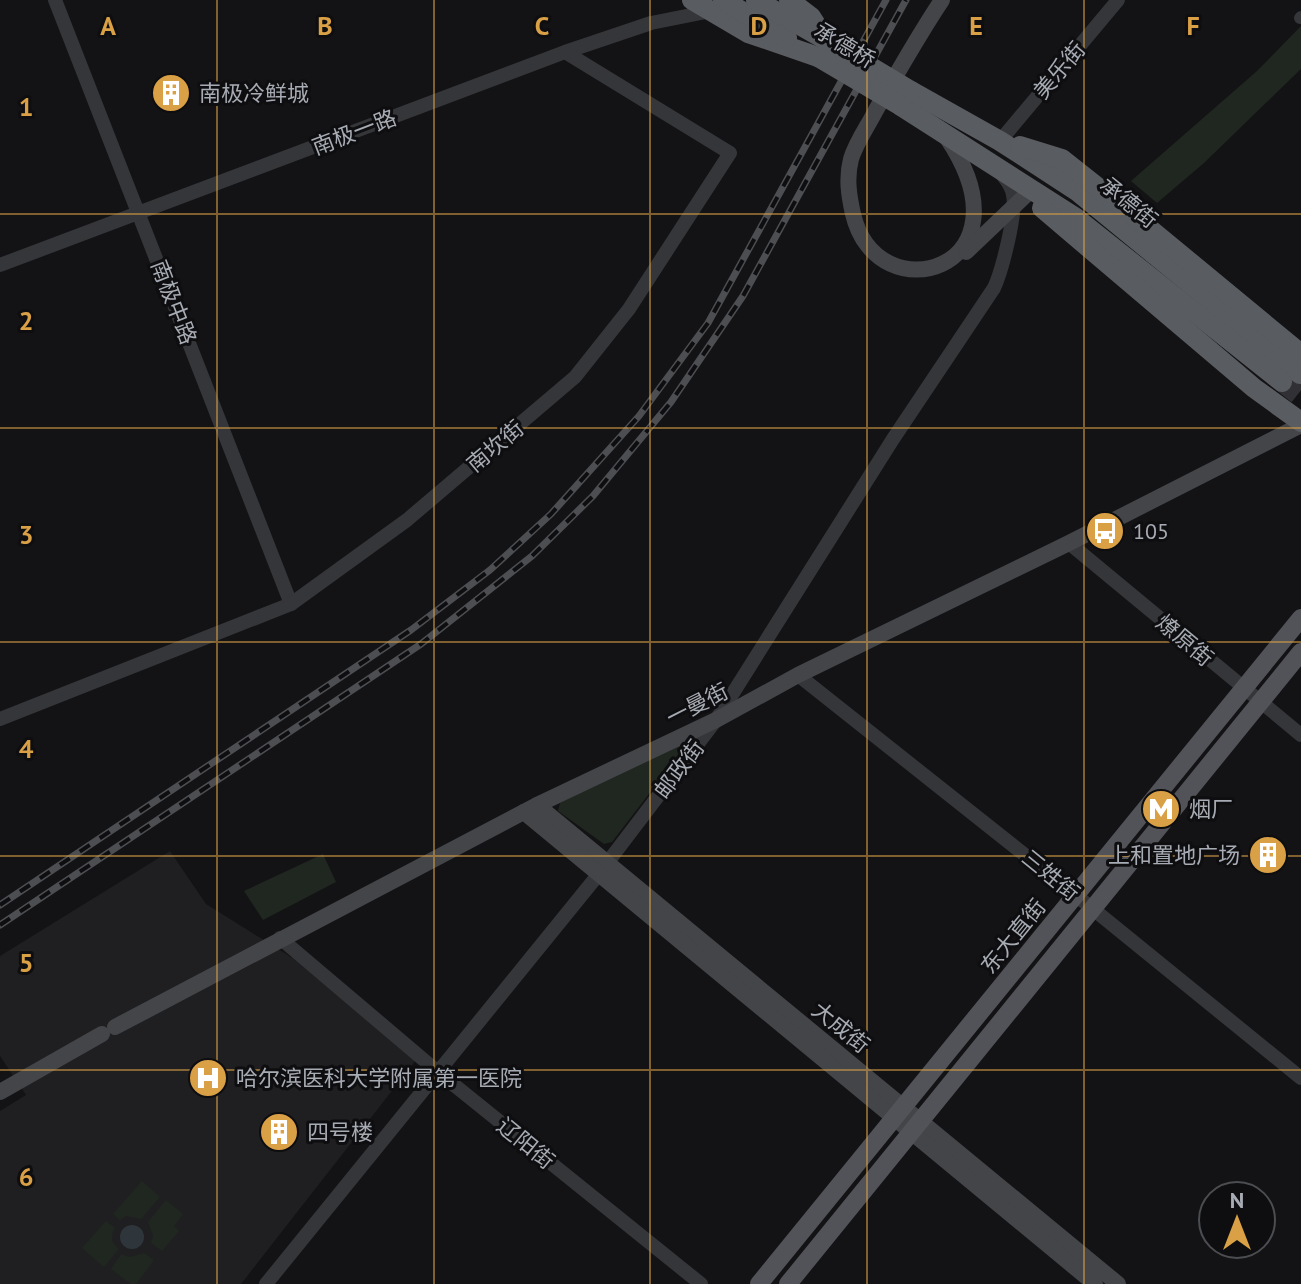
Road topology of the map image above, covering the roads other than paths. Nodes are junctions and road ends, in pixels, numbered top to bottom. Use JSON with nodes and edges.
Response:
{"nodes":[{"id":1,"x":55,"y":0,"type":"edge"},
{"id":2,"x":692,"y":0,"type":"edge"},
{"id":3,"x":756,"y":0,"type":"edge"},
{"id":4,"x":789,"y":0,"type":"edge"},
{"id":5,"x":940,"y":0,"type":"edge"},
{"id":6,"x":1118,"y":0,"type":"edge"},
{"id":7,"x":717,"y":6,"type":"edge"},
{"id":8,"x":822,"y":49,"type":"junction"},
{"id":9,"x":565,"y":52,"type":"junction"},
{"id":10,"x":906,"y":99,"type":"junction"},
{"id":11,"x":942,"y":131,"type":"junction"},
{"id":12,"x":1000,"y":141,"type":"junction"},
{"id":13,"x":1001,"y":169,"type":"junction"},
{"id":14,"x":1020,"y":199,"type":"junction"},
{"id":15,"x":139,"y":212,"type":"junction"},
{"id":16,"x":0,"y":265,"type":"edge"},
{"id":17,"x":1294,"y":370,"type":"edge"},
{"id":18,"x":1301,"y":400,"type":"edge"},
{"id":19,"x":1276,"y":404,"type":"junction"},
{"id":20,"x":1301,"y":423,"type":"edge"},
{"id":21,"x":1069,"y":543,"type":"junction"},
{"id":22,"x":291,"y":604,"type":"junction"},
{"id":23,"x":1301,"y":618,"type":"edge"},
{"id":24,"x":1301,"y":652,"type":"edge"},
{"id":25,"x":798,"y":675,"type":"junction"},
{"id":26,"x":1244,"y":689,"type":"junction"},
{"id":27,"x":1260,"y":703,"type":"junction"},
{"id":28,"x":0,"y":719,"type":"edge"},
{"id":29,"x":716,"y":720,"type":"junction"},
{"id":30,"x":1301,"y":735,"type":"edge"},
{"id":31,"x":530,"y":808,"type":"junction"},
{"id":32,"x":603,"y":869,"type":"junction"},
{"id":33,"x":1077,"y":896,"type":"junction"},
{"id":34,"x":1093,"y":909,"type":"junction"},
{"id":35,"x":280,"y":938,"type":"junction"},
{"id":36,"x":438,"y":1072,"type":"junction"},
{"id":37,"x":1301,"y":1078,"type":"edge"},
{"id":38,"x":0,"y":1092,"type":"edge"},
{"id":39,"x":899,"y":1113,"type":"junction"},
{"id":40,"x":917,"y":1127,"type":"junction"},
{"id":41,"x":273,"y":1282,"type":"edge"},
{"id":42,"x":701,"y":1284,"type":"edge"},
{"id":43,"x":759,"y":1284,"type":"edge"},
{"id":44,"x":788,"y":1284,"type":"edge"},
{"id":45,"x":1095,"y":1284,"type":"edge"},
{"id":46,"x":1118,"y":1284,"type":"edge"}],
"edges":[{"from":1,"to":15,"type":"street","name":"南极中路"},
{"from":2,"to":7,"type":"highway"},
{"from":3,"to":8,"type":"highway","name":"承德桥"},
{"from":4,"to":8,"type":"highway"},
{"from":5,"to":11,"type":"main road"},
{"from":5,"to":14,"type":"main road"},
{"from":6,"to":12,"type":"street","name":"美乐街"},
{"from":7,"to":8,"type":"highway"},
{"from":7,"to":9,"type":"street","name":"南极一路"},
{"from":8,"to":10,"type":"highway","name":"承德桥","bridge":true},
{"from":9,"to":15,"type":"street","name":"南极一路"},
{"from":9,"to":22,"type":"street","name":"南坎街"},
{"from":10,"to":11,"type":"highway","name":"承德街"},
{"from":10,"to":12,"type":"highway","name":"承德街"},
{"from":11,"to":13,"type":"highway","name":"承德街"},
{"from":12,"to":17,"type":"highway","name":"承德街"},
{"from":13,"to":14,"type":"highway"},
{"from":13,"to":17,"type":"highway","name":"承德街"},
{"from":14,"to":19,"type":"highway"},
{"from":14,"to":29,"type":"street","name":"邮政街"},
{"from":15,"to":16,"type":"street","name":"南极一路"},
{"from":15,"to":22,"type":"street","name":"南极中路"},
{"from":18,"to":19,"type":"highway"},
{"from":19,"to":20,"type":"highway"},
{"from":20,"to":21,"type":"main road","name":"一曼街"},
{"from":21,"to":25,"type":"main road","name":"一曼街"},
{"from":21,"to":26,"type":"street","name":"燎原街"},
{"from":22,"to":28,"type":"street","name":"南坎街"},
{"from":23,"to":26,"type":"main road","name":"东大直街"},
{"from":24,"to":27,"type":"main road","name":"东大直街"},
{"from":25,"to":29,"type":"main road","name":"一曼街"},
{"from":25,"to":33,"type":"street","name":"三姓街"},
{"from":26,"to":27,"type":"street","name":"燎原街"},
{"from":26,"to":33,"type":"main road","name":"东大直街"},
{"from":27,"to":30,"type":"street","name":"燎原街"},
{"from":27,"to":34,"type":"main road","name":"东大直街"},
{"from":29,"to":31,"type":"main road","name":"一曼街"},
{"from":29,"to":32,"type":"street","name":"邮政街"},
{"from":31,"to":32,"type":"main road","name":"大成街"},
{"from":31,"to":35,"type":"main road","name":"一曼街"},
{"from":32,"to":36,"type":"street","name":"邮政街"},
{"from":32,"to":39,"type":"main road","name":"大成街"},
{"from":33,"to":34,"type":"street","name":"三姓街"},
{"from":33,"to":39,"type":"main road","name":"东大直街"},
{"from":34,"to":37,"type":"street","name":"三姓街"},
{"from":34,"to":40,"type":"main road","name":"东大直街"},
{"from":35,"to":36,"type":"street","name":"辽阳街"},
{"from":35,"to":38,"type":"main road","name":"一曼街"},
{"from":36,"to":41,"type":"street","name":"邮政街"},
{"from":36,"to":42,"type":"street","name":"辽阳街"},
{"from":39,"to":40,"type":"main road","name":"大成街"},
{"from":39,"to":43,"type":"main road","name":"东大直街"},
{"from":40,"to":44,"type":"main road","name":"东大直街"},
{"from":40,"to":45,"type":"main road","name":"大成街"},
{"from":40,"to":46,"type":"main road","name":"大成街"}]}
